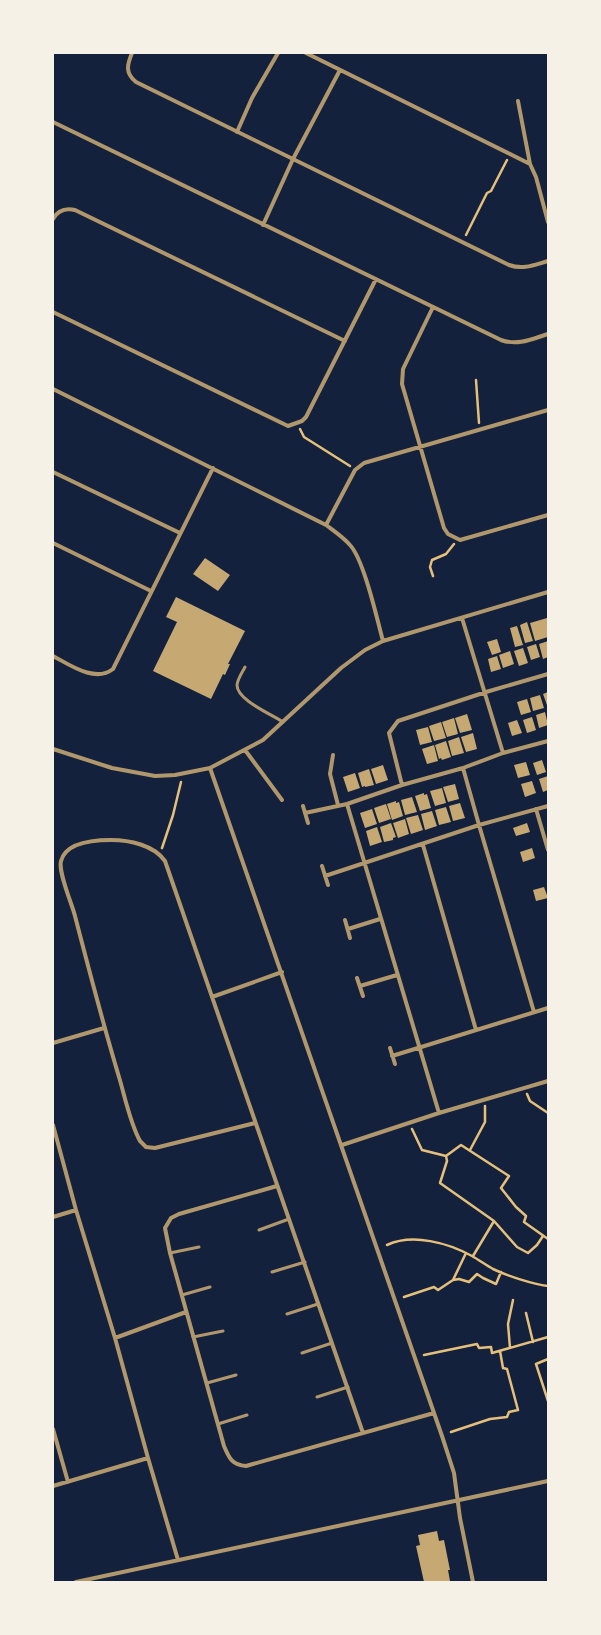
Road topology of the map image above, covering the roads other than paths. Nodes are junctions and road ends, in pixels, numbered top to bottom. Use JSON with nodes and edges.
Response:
{"nodes":[{"id":1,"x":132,"y":53,"type":"edge"},
{"id":2,"x":278,"y":53,"type":"edge"},
{"id":3,"x":306,"y":53,"type":"edge"},
{"id":4,"x":340,"y":70,"type":"junction"},
{"id":5,"x":518,"y":101,"type":"dead end"},
{"id":6,"x":53,"y":122,"type":"edge"},
{"id":7,"x":237,"y":132,"type":"junction"},
{"id":8,"x":293,"y":159,"type":"junction"},
{"id":9,"x":530,"y":164,"type":"junction"},
{"id":10,"x":53,"y":219,"type":"edge"},
{"id":11,"x":548,"y":222,"type":"edge"},
{"id":12,"x":263,"y":225,"type":"junction"},
{"id":13,"x":548,"y":261,"type":"edge"},
{"id":14,"x":376,"y":279,"type":"junction"},
{"id":15,"x":433,"y":307,"type":"junction"},
{"id":16,"x":53,"y":312,"type":"edge"},
{"id":17,"x":548,"y":334,"type":"edge"},
{"id":18,"x":345,"y":341,"type":"junction"},
{"id":19,"x":53,"y":389,"type":"edge"},
{"id":20,"x":548,"y":410,"type":"edge"},
{"id":21,"x":421,"y":446,"type":"junction"},
{"id":22,"x":213,"y":468,"type":"junction"},
{"id":23,"x":53,"y":472,"type":"edge"},
{"id":24,"x":548,"y":515,"type":"edge"},
{"id":25,"x":326,"y":525,"type":"junction"},
{"id":26,"x":180,"y":532,"type":"junction"},
{"id":27,"x":53,"y":543,"type":"edge"},
{"id":28,"x":151,"y":591,"type":"junction"},
{"id":29,"x":548,"y":592,"type":"edge"},
{"id":30,"x":462,"y":618,"type":"junction"},
{"id":31,"x":383,"y":641,"type":"junction"},
{"id":32,"x":53,"y":656,"type":"edge"},
{"id":33,"x":245,"y":667,"type":"dead end"},
{"id":34,"x":548,"y":674,"type":"edge"},
{"id":35,"x":486,"y":692,"type":"junction"},
{"id":36,"x":283,"y":722,"type":"junction"},
{"id":37,"x":548,"y":741,"type":"edge"},
{"id":38,"x":53,"y":749,"type":"edge"},
{"id":39,"x":245,"y":750,"type":"junction"},
{"id":40,"x":503,"y":753,"type":"junction"},
{"id":41,"x":334,"y":755,"type":"dead end"},
{"id":42,"x":210,"y":768,"type":"junction"},
{"id":43,"x":463,"y":768,"type":"junction"},
{"id":44,"x":402,"y":785,"type":"junction"},
{"id":45,"x":282,"y":800,"type":"dead end"},
{"id":46,"x":346,"y":804,"type":"junction"},
{"id":47,"x":338,"y":805,"type":"junction"},
{"id":48,"x":303,"y":806,"type":"dead end"},
{"id":49,"x":548,"y":806,"type":"edge"},
{"id":50,"x":536,"y":809,"type":"junction"},
{"id":51,"x":305,"y":813,"type":"junction"},
{"id":52,"x":308,"y":823,"type":"dead end"},
{"id":53,"x":479,"y":825,"type":"junction"},
{"id":54,"x":423,"y":845,"type":"junction"},
{"id":55,"x":548,"y":850,"type":"edge"},
{"id":56,"x":365,"y":863,"type":"junction"},
{"id":57,"x":322,"y":866,"type":"dead end"},
{"id":58,"x":325,"y":876,"type":"junction"},
{"id":59,"x":328,"y":885,"type":"dead end"},
{"id":60,"x":380,"y":919,"type":"junction"},
{"id":61,"x":345,"y":920,"type":"dead end"},
{"id":62,"x":348,"y":929,"type":"junction"},
{"id":63,"x":350,"y":938,"type":"dead end"},
{"id":64,"x":282,"y":972,"type":"junction"},
{"id":65,"x":397,"y":975,"type":"junction"},
{"id":66,"x":357,"y":978,"type":"dead end"},
{"id":67,"x":360,"y":986,"type":"junction"},
{"id":68,"x":363,"y":996,"type":"dead end"},
{"id":69,"x":212,"y":997,"type":"junction"},
{"id":70,"x":548,"y":1008,"type":"edge"},
{"id":71,"x":534,"y":1012,"type":"junction"},
{"id":72,"x":104,"y":1028,"type":"junction"},
{"id":73,"x":476,"y":1030,"type":"junction"},
{"id":74,"x":53,"y":1043,"type":"edge"},
{"id":75,"x":390,"y":1048,"type":"dead end"},
{"id":76,"x":420,"y":1048,"type":"junction"},
{"id":77,"x":392,"y":1056,"type":"junction"},
{"id":78,"x":395,"y":1064,"type":"dead end"},
{"id":79,"x":548,"y":1081,"type":"edge"},
{"id":80,"x":439,"y":1113,"type":"junction"},
{"id":81,"x":255,"y":1123,"type":"junction"},
{"id":82,"x":53,"y":1124,"type":"edge"},
{"id":83,"x":342,"y":1145,"type":"junction"},
{"id":84,"x":278,"y":1186,"type":"junction"},
{"id":85,"x":76,"y":1210,"type":"junction"},
{"id":86,"x":53,"y":1217,"type":"edge"},
{"id":87,"x":289,"y":1219,"type":"junction"},
{"id":88,"x":259,"y":1230,"type":"dead end"},
{"id":89,"x":199,"y":1247,"type":"dead end"},
{"id":90,"x":170,"y":1253,"type":"junction"},
{"id":91,"x":305,"y":1262,"type":"junction"},
{"id":92,"x":272,"y":1272,"type":"dead end"},
{"id":93,"x":210,"y":1287,"type":"dead end"},
{"id":94,"x":182,"y":1295,"type":"junction"},
{"id":95,"x":318,"y":1304,"type":"junction"},
{"id":96,"x":186,"y":1312,"type":"junction"},
{"id":97,"x":287,"y":1314,"type":"dead end"},
{"id":98,"x":224,"y":1331,"type":"dead end"},
{"id":99,"x":193,"y":1337,"type":"junction"},
{"id":100,"x":115,"y":1338,"type":"junction"},
{"id":101,"x":332,"y":1343,"type":"junction"},
{"id":102,"x":302,"y":1353,"type":"dead end"},
{"id":103,"x":236,"y":1375,"type":"dead end"},
{"id":104,"x":207,"y":1383,"type":"junction"},
{"id":105,"x":348,"y":1387,"type":"junction"},
{"id":106,"x":317,"y":1397,"type":"dead end"},
{"id":107,"x":434,"y":1413,"type":"junction"},
{"id":108,"x":247,"y":1415,"type":"dead end"},
{"id":109,"x":218,"y":1424,"type":"junction"},
{"id":110,"x":53,"y":1429,"type":"edge"},
{"id":111,"x":363,"y":1433,"type":"junction"},
{"id":112,"x":148,"y":1458,"type":"junction"},
{"id":113,"x":548,"y":1481,"type":"edge"},
{"id":114,"x":68,"y":1482,"type":"junction"},
{"id":115,"x":53,"y":1486,"type":"edge"},
{"id":116,"x":458,"y":1500,"type":"junction"},
{"id":117,"x":178,"y":1560,"type":"junction"},
{"id":118,"x":76,"y":1582,"type":"edge"},
{"id":119,"x":473,"y":1582,"type":"edge"}],
"edges":[{"from":1,"to":7,"type":"street"},
{"from":2,"to":7,"type":"street"},
{"from":3,"to":4,"type":"street"},
{"from":4,"to":8,"type":"street"},
{"from":4,"to":9,"type":"street"},
{"from":5,"to":9,"type":"street"},
{"from":6,"to":12,"type":"street"},
{"from":7,"to":8,"type":"street"},
{"from":8,"to":12,"type":"street"},
{"from":8,"to":13,"type":"street"},
{"from":9,"to":11,"type":"street"},
{"from":10,"to":18,"type":"street"},
{"from":12,"to":14,"type":"street"},
{"from":14,"to":15,"type":"street"},
{"from":14,"to":18,"type":"street"},
{"from":15,"to":17,"type":"street"},
{"from":15,"to":21,"type":"street"},
{"from":16,"to":18,"type":"street"},
{"from":19,"to":22,"type":"street"},
{"from":20,"to":21,"type":"street"},
{"from":21,"to":24,"type":"street"},
{"from":21,"to":25,"type":"street"},
{"from":22,"to":25,"type":"street"},
{"from":22,"to":26,"type":"street"},
{"from":23,"to":26,"type":"street"},
{"from":25,"to":31,"type":"street"},
{"from":26,"to":28,"type":"street"},
{"from":27,"to":28,"type":"street"},
{"from":28,"to":32,"type":"street"},
{"from":29,"to":30,"type":"street"},
{"from":30,"to":31,"type":"street"},
{"from":30,"to":35,"type":"street"},
{"from":31,"to":36,"type":"street"},
{"from":33,"to":36,"type":"lane"},
{"from":34,"to":35,"type":"street"},
{"from":35,"to":40,"type":"street"},
{"from":35,"to":44,"type":"street"},
{"from":36,"to":39,"type":"street"},
{"from":37,"to":40,"type":"street"},
{"from":38,"to":42,"type":"street"},
{"from":39,"to":42,"type":"street"},
{"from":39,"to":45,"type":"street"},
{"from":40,"to":43,"type":"street"},
{"from":41,"to":47,"type":"street"},
{"from":42,"to":64,"type":"street"},
{"from":43,"to":44,"type":"street"},
{"from":43,"to":53,"type":"street"},
{"from":44,"to":46,"type":"street"},
{"from":46,"to":47,"type":"street"},
{"from":46,"to":56,"type":"street"},
{"from":47,"to":51,"type":"street"},
{"from":48,"to":51,"type":"street"},
{"from":49,"to":50,"type":"street"},
{"from":50,"to":53,"type":"street"},
{"from":50,"to":55,"type":"street"},
{"from":51,"to":52,"type":"street"},
{"from":53,"to":54,"type":"street"},
{"from":53,"to":71,"type":"street"},
{"from":54,"to":56,"type":"street"},
{"from":54,"to":73,"type":"street"},
{"from":56,"to":58,"type":"street"},
{"from":56,"to":60,"type":"street"},
{"from":57,"to":58,"type":"street"},
{"from":58,"to":59,"type":"street"},
{"from":60,"to":62,"type":"street"},
{"from":60,"to":65,"type":"street"},
{"from":61,"to":62,"type":"street"},
{"from":62,"to":63,"type":"street"},
{"from":64,"to":69,"type":"street"},
{"from":64,"to":83,"type":"street"},
{"from":65,"to":67,"type":"street"},
{"from":65,"to":76,"type":"street"},
{"from":66,"to":67,"type":"street"},
{"from":67,"to":68,"type":"street"},
{"from":69,"to":72,"type":"street"},
{"from":69,"to":81,"type":"street"},
{"from":70,"to":71,"type":"street"},
{"from":71,"to":73,"type":"street"},
{"from":72,"to":74,"type":"street"},
{"from":72,"to":81,"type":"street"},
{"from":73,"to":76,"type":"street"},
{"from":75,"to":77,"type":"street"},
{"from":76,"to":77,"type":"street"},
{"from":76,"to":80,"type":"street"},
{"from":77,"to":78,"type":"street"},
{"from":79,"to":80,"type":"street"},
{"from":80,"to":83,"type":"street"},
{"from":81,"to":84,"type":"street"},
{"from":82,"to":85,"type":"street"},
{"from":83,"to":107,"type":"street"},
{"from":84,"to":87,"type":"street"},
{"from":84,"to":90,"type":"street"},
{"from":85,"to":86,"type":"street"},
{"from":85,"to":100,"type":"street"},
{"from":87,"to":88,"type":"lane"},
{"from":87,"to":91,"type":"street"},
{"from":89,"to":90,"type":"lane"},
{"from":90,"to":94,"type":"street"},
{"from":91,"to":92,"type":"lane"},
{"from":91,"to":95,"type":"street"},
{"from":93,"to":94,"type":"lane"},
{"from":94,"to":96,"type":"street"},
{"from":95,"to":97,"type":"lane"},
{"from":95,"to":101,"type":"street"},
{"from":96,"to":99,"type":"street"},
{"from":96,"to":100,"type":"street"},
{"from":98,"to":99,"type":"lane"},
{"from":99,"to":104,"type":"street"},
{"from":100,"to":112,"type":"street"},
{"from":101,"to":102,"type":"lane"},
{"from":101,"to":105,"type":"street"},
{"from":103,"to":104,"type":"lane"},
{"from":104,"to":109,"type":"street"},
{"from":105,"to":106,"type":"lane"},
{"from":105,"to":111,"type":"street"},
{"from":107,"to":111,"type":"street"},
{"from":107,"to":116,"type":"street"},
{"from":108,"to":109,"type":"lane"},
{"from":109,"to":111,"type":"street"},
{"from":110,"to":114,"type":"street"},
{"from":112,"to":114,"type":"street"},
{"from":112,"to":117,"type":"street"},
{"from":113,"to":116,"type":"street"},
{"from":114,"to":115,"type":"street"},
{"from":116,"to":117,"type":"street"},
{"from":116,"to":119,"type":"street"},
{"from":117,"to":118,"type":"street"}]}
